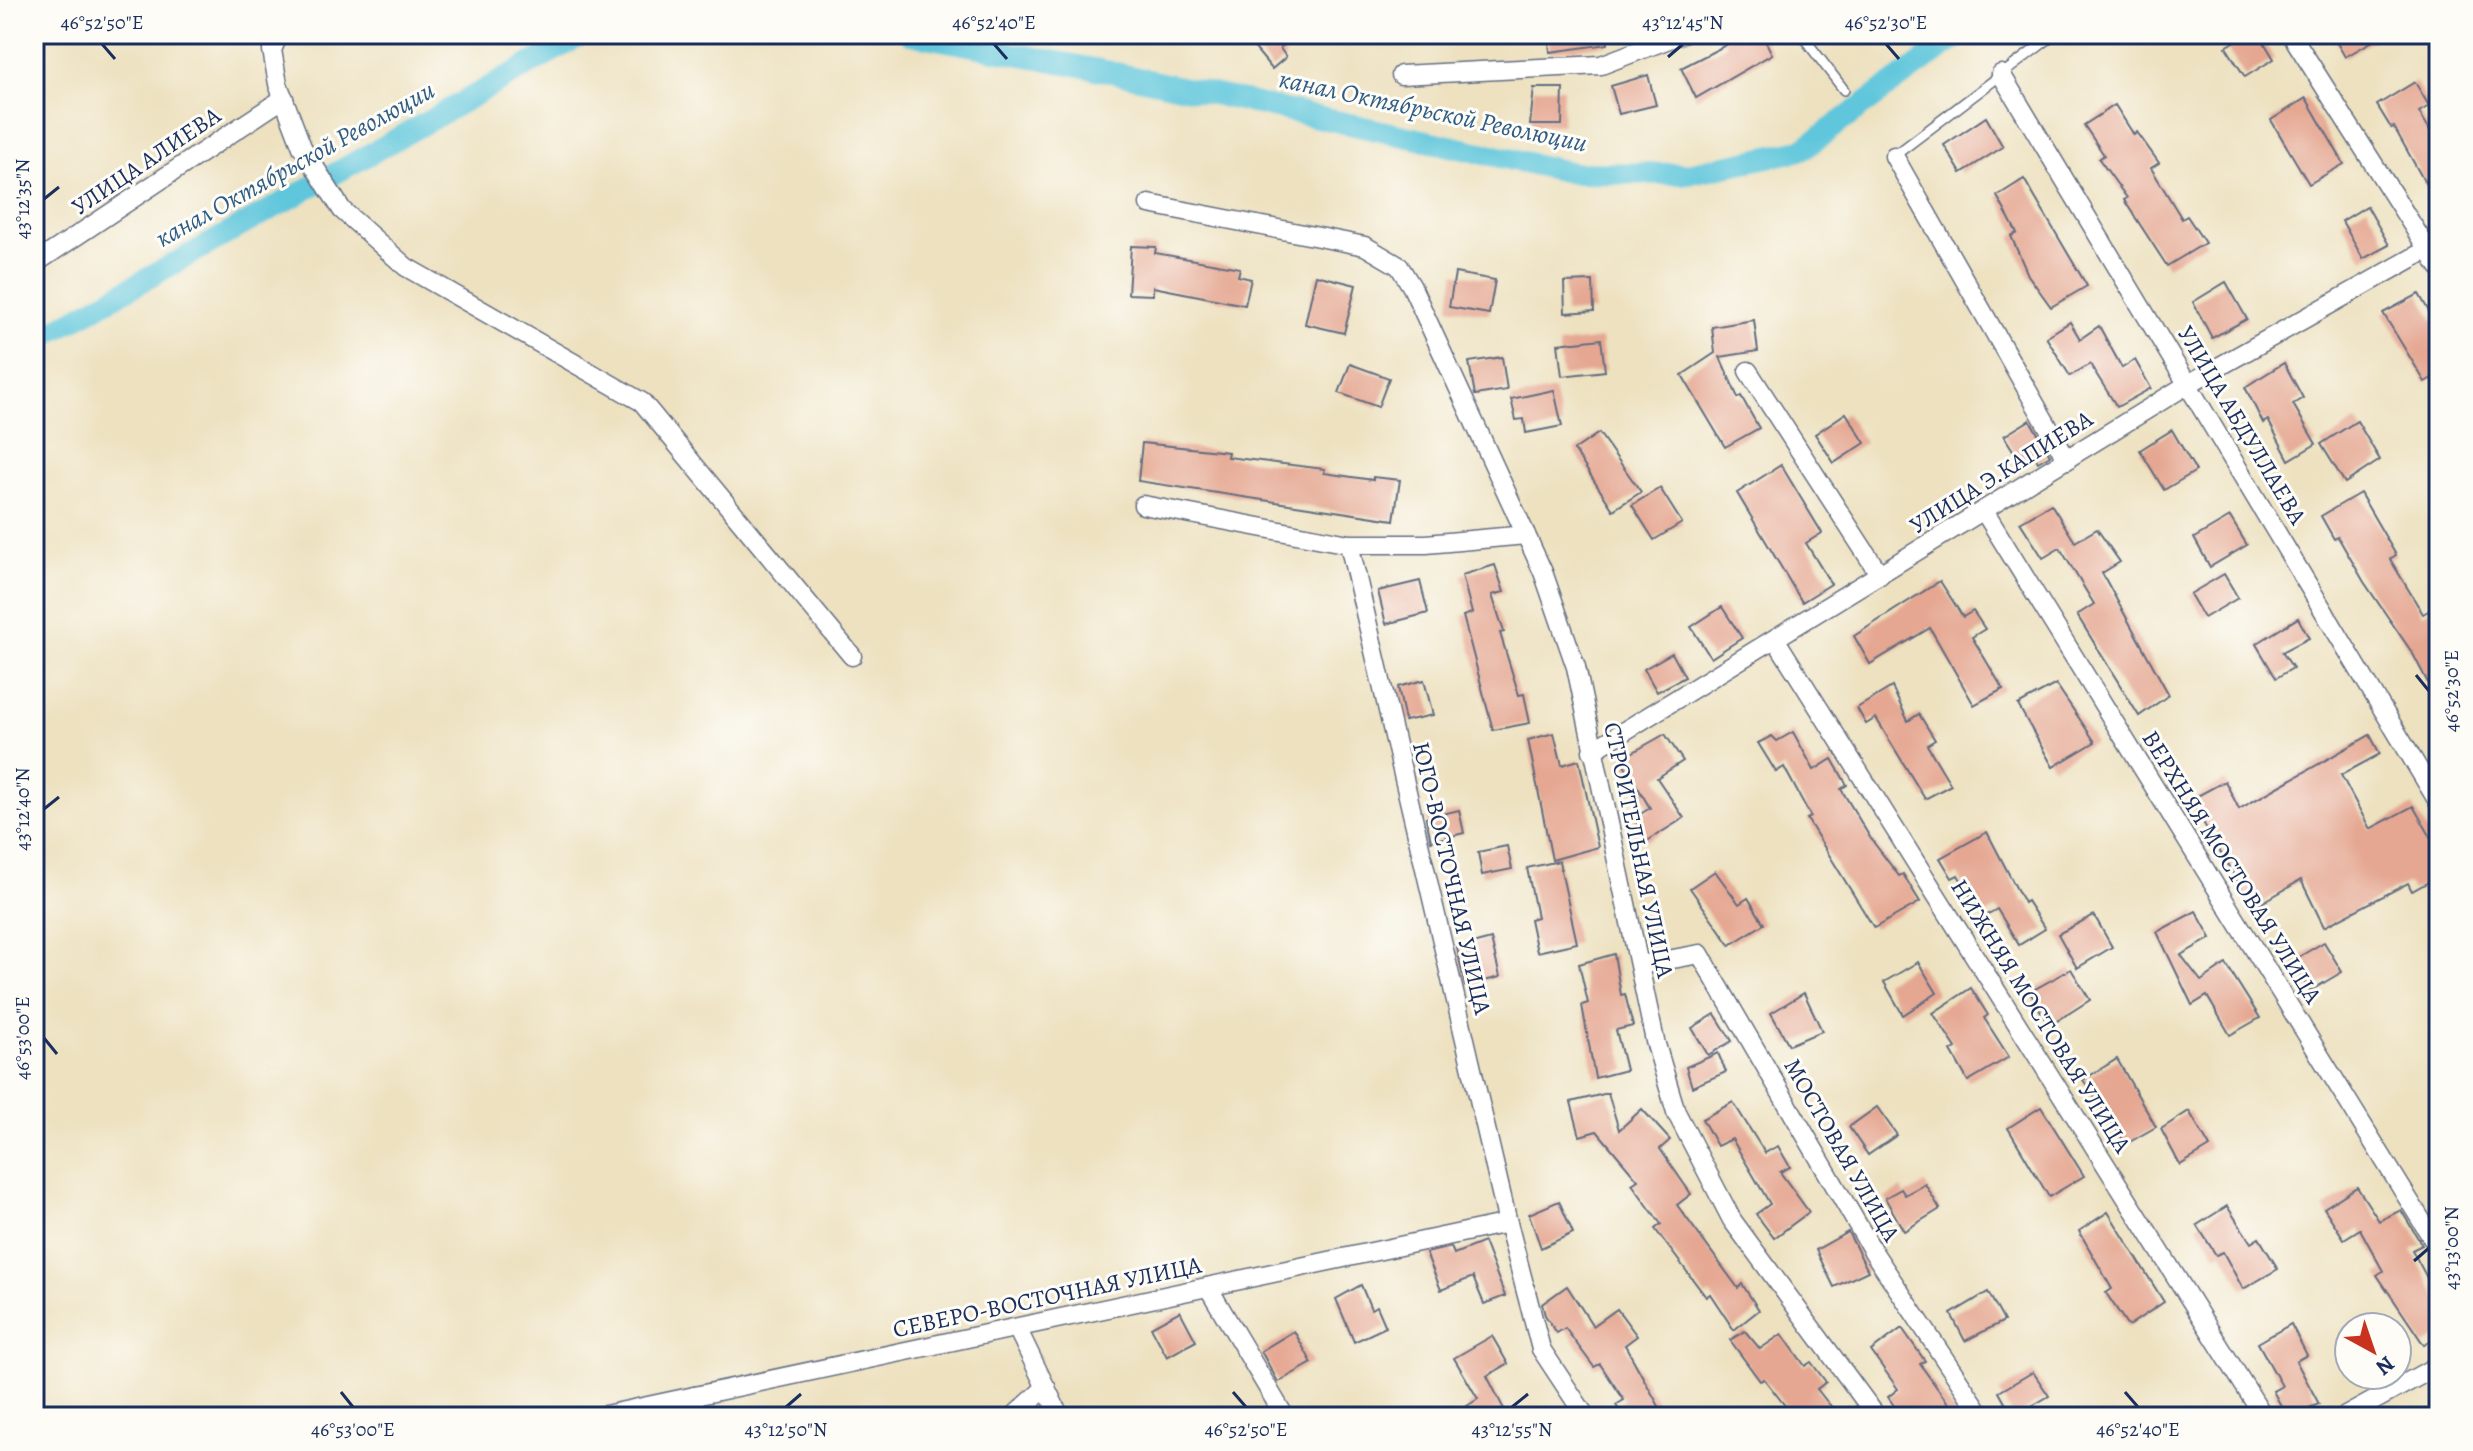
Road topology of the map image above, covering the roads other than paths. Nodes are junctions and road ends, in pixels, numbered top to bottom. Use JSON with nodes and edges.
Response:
{"nodes":[{"id":1,"x":279,"y":34,"type":"edge"},
{"id":2,"x":1682,"y":34,"type":"edge"},
{"id":3,"x":1801,"y":34,"type":"edge"},
{"id":4,"x":2055,"y":34,"type":"edge"},
{"id":5,"x":2291,"y":34,"type":"edge"},
{"id":6,"x":2001,"y":74,"type":"junction"},
{"id":7,"x":1401,"y":75,"type":"dead end"},
{"id":8,"x":1844,"y":90,"type":"dead end"},
{"id":9,"x":284,"y":98,"type":"junction"},
{"id":10,"x":1894,"y":156,"type":"joint"},
{"id":11,"x":1149,"y":204,"type":"dead end"},
{"id":12,"x":2433,"y":246,"type":"edge"},
{"id":13,"x":34,"y":264,"type":"edge"},
{"id":14,"x":2439,"y":267,"type":"edge"},
{"id":15,"x":1748,"y":371,"type":"dead end"},
{"id":16,"x":2190,"y":383,"type":"junction"},
{"id":17,"x":2067,"y":460,"type":"junction"},
{"id":18,"x":1143,"y":505,"type":"dead end"},
{"id":19,"x":1984,"y":511,"type":"junction"},
{"id":20,"x":1526,"y":535,"type":"junction"},
{"id":21,"x":1349,"y":544,"type":"junction"},
{"id":22,"x":1880,"y":575,"type":"junction"},
{"id":23,"x":1776,"y":640,"type":"junction"},
{"id":24,"x":852,"y":656,"type":"dead end"},
{"id":25,"x":1592,"y":751,"type":"junction"},
{"id":26,"x":2439,"y":803,"type":"edge"},
{"id":27,"x":1640,"y":965,"type":"junction"},
{"id":28,"x":1508,"y":1223,"type":"junction"},
{"id":29,"x":2439,"y":1249,"type":"edge"},
{"id":30,"x":1208,"y":1287,"type":"junction"},
{"id":31,"x":1017,"y":1328,"type":"junction"},
{"id":32,"x":2439,"y":1365,"type":"edge"},
{"id":33,"x":1046,"y":1387,"type":"junction"},
{"id":34,"x":694,"y":1396,"type":"junction"},
{"id":35,"x":596,"y":1417,"type":"edge"},
{"id":36,"x":696,"y":1417,"type":"edge"},
{"id":37,"x":1013,"y":1417,"type":"edge"},
{"id":38,"x":1060,"y":1417,"type":"edge"},
{"id":39,"x":1285,"y":1417,"type":"edge"},
{"id":40,"x":1586,"y":1417,"type":"edge"},
{"id":41,"x":1877,"y":1417,"type":"edge"},
{"id":42,"x":1983,"y":1417,"type":"edge"},
{"id":43,"x":2264,"y":1417,"type":"edge"},
{"id":44,"x":2344,"y":1417,"type":"edge"}],
"edges":[{"from":1,"to":9,"type":"street"},
{"from":2,"to":7,"type":"street"},
{"from":3,"to":8,"type":"lane"},
{"from":4,"to":6,"type":"lane"},
{"from":5,"to":12,"type":"street"},
{"from":6,"to":10,"type":"lane"},
{"from":6,"to":16,"type":"street","name":"УЛИЦА АБДУЛЛАЕВА"},
{"from":9,"to":13,"type":"street","name":"УЛИЦА АЛИЕВА"},
{"from":9,"to":24,"type":"street"},
{"from":10,"to":17,"type":"street"},
{"from":11,"to":20,"type":"street","name":"СТРОИТЕЛЬНАЯ УЛИЦА"},
{"from":12,"to":14,"type":"street"},
{"from":12,"to":16,"type":"street","name":"УЛИЦА Э.КАПИЕВА"},
{"from":15,"to":22,"type":"street"},
{"from":16,"to":17,"type":"street","name":"УЛИЦА Э.КАПИЕВА"},
{"from":16,"to":26,"type":"street","name":"УЛИЦА АБДУЛЛАЕВА"},
{"from":17,"to":19,"type":"street","name":"УЛИЦА Э.КАПИЕВА"},
{"from":18,"to":21,"type":"street"},
{"from":19,"to":22,"type":"street","name":"УЛИЦА Э.КАПИЕВА"},
{"from":19,"to":29,"type":"street","name":"ВЕРХНЯЯ МОСТОВАЯ УЛИЦА"},
{"from":20,"to":21,"type":"street"},
{"from":20,"to":25,"type":"street","name":"СТРОИТЕЛЬНАЯ УЛИЦА"},
{"from":21,"to":28,"type":"street","name":"ЮГО-ВОСТОЧНАЯ УЛИЦА"},
{"from":22,"to":23,"type":"street","name":"УЛИЦА Э.КАПИЕВА"},
{"from":23,"to":25,"type":"street","name":"УЛИЦА Э.КАПИЕВА"},
{"from":23,"to":43,"type":"street","name":"НИЖНЯЯ МОСТОВАЯ УЛИЦА"},
{"from":25,"to":27,"type":"street","name":"СТРОИТЕЛЬНАЯ УЛИЦА"},
{"from":27,"to":41,"type":"street","name":"СТРОИТЕЛЬНАЯ УЛИЦА"},
{"from":27,"to":42,"type":"street","name":"МОСТОВАЯ УЛИЦА"},
{"from":28,"to":30,"type":"street","name":"СЕВЕРО-ВОСТОЧНАЯ УЛИЦА"},
{"from":28,"to":40,"type":"street","name":"ЮГО-ВОСТОЧНАЯ УЛИЦА"},
{"from":30,"to":31,"type":"street","name":"СЕВЕРО-ВОСТОЧНАЯ УЛИЦА"},
{"from":30,"to":39,"type":"street"},
{"from":31,"to":33,"type":"street"},
{"from":31,"to":34,"type":"street","name":"СЕВЕРО-ВОСТОЧНАЯ УЛИЦА"},
{"from":32,"to":44,"type":"street"},
{"from":33,"to":37,"type":"street"},
{"from":33,"to":38,"type":"street"},
{"from":34,"to":35,"type":"street","name":"СЕВЕРО-ВОСТОЧНАЯ УЛИЦА"},
{"from":34,"to":36,"type":"street"}]}
